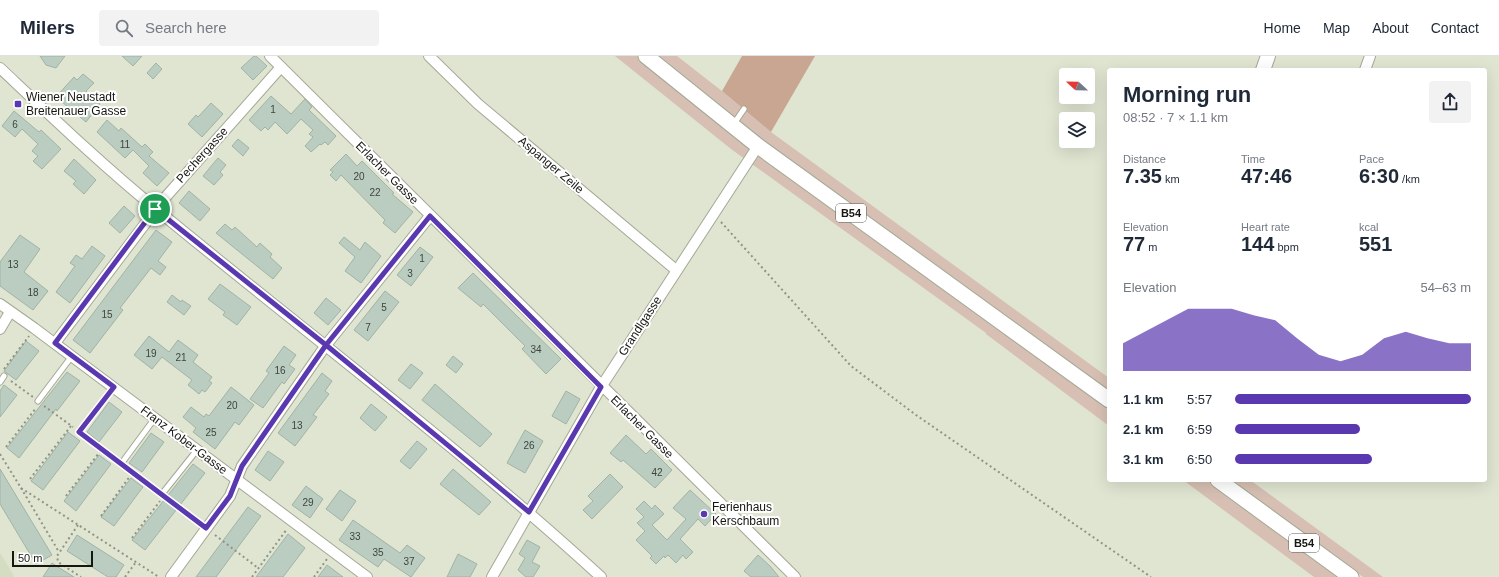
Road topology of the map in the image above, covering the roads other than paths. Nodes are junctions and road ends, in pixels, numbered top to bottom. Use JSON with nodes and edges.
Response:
{"nodes":[{"id":1,"x":270,"y":56,"type":"edge"},
{"id":2,"x":429,"y":56,"type":"edge"},
{"id":3,"x":646,"y":56,"type":"edge"},
{"id":4,"x":1268,"y":56,"type":"edge"},
{"id":5,"x":1370,"y":56,"type":"edge"},
{"id":6,"x":281,"y":67,"type":"junction"},
{"id":7,"x":0,"y":68,"type":"edge"},
{"id":8,"x":1264,"y":68,"type":"edge"},
{"id":9,"x":1366,"y":68,"type":"edge"},
{"id":10,"x":744,"y":109,"type":"dead end"},
{"id":11,"x":733,"y":125,"type":"junction"},
{"id":12,"x":758,"y":146,"type":"junction"},
{"id":13,"x":155,"y":209,"type":"junction"},
{"id":14,"x":430,"y":216,"type":"junction"},
{"id":15,"x":676,"y":270,"type":"junction"},
{"id":16,"x":0,"y":304,"type":"edge"},
{"id":17,"x":10,"y":312,"type":"junction"},
{"id":18,"x":0,"y":329,"type":"edge"},
{"id":19,"x":55,"y":343,"type":"junction"},
{"id":20,"x":326,"y":345,"type":"junction"},
{"id":21,"x":72,"y":356,"type":"junction"},
{"id":22,"x":4,"y":376,"type":"road end"},
{"id":23,"x":0,"y":382,"type":"edge"},
{"id":24,"x":114,"y":387,"type":"junction"},
{"id":25,"x":601,"y":387,"type":"junction"},
{"id":26,"x":1107,"y":399,"type":"edge"},
{"id":27,"x":38,"y":402,"type":"road end"},
{"id":28,"x":155,"y":418,"type":"junction"},
{"id":29,"x":79,"y":432,"type":"road end"},
{"id":30,"x":197,"y":450,"type":"junction"},
{"id":31,"x":121,"y":464,"type":"road end"},
{"id":32,"x":236,"y":480,"type":"junction"},
{"id":33,"x":1221,"y":482,"type":"edge"},
{"id":34,"x":162,"y":494,"type":"road end"},
{"id":35,"x":529,"y":512,"type":"junction"},
{"id":36,"x":171,"y":577,"type":"edge"},
{"id":37,"x":368,"y":577,"type":"edge"},
{"id":38,"x":492,"y":577,"type":"edge"},
{"id":39,"x":602,"y":577,"type":"edge"},
{"id":40,"x":795,"y":577,"type":"edge"},
{"id":41,"x":1351,"y":577,"type":"edge"}],
"edges":[{"from":1,"to":6,"type":"street","name":"Erlacher Gasse"},
{"from":2,"to":15,"type":"street","name":"Aspanger Zeile"},
{"from":3,"to":11,"type":"main road","number":"B54"},
{"from":4,"to":8,"type":"main road"},
{"from":5,"to":9,"type":"street"},
{"from":6,"to":13,"type":"street","name":"Pechergasse"},
{"from":6,"to":14,"type":"street","name":"Erlacher Gasse"},
{"from":7,"to":13,"type":"street"},
{"from":10,"to":11,"type":"lane"},
{"from":11,"to":12,"type":"main road","number":"B54"},
{"from":12,"to":15,"type":"street","name":"Grandlgasse"},
{"from":12,"to":26,"type":"main road","number":"B54"},
{"from":13,"to":19,"type":"street","name":"Pechergasse"},
{"from":13,"to":20,"type":"street"},
{"from":14,"to":20,"type":"street"},
{"from":14,"to":25,"type":"street","name":"Erlacher Gasse"},
{"from":15,"to":25,"type":"street","name":"Grandlgasse"},
{"from":16,"to":17,"type":"street","name":"Franz Kober-Gasse"},
{"from":17,"to":18,"type":"street"},
{"from":17,"to":19,"type":"street","name":"Franz Kober-Gasse"},
{"from":19,"to":21,"type":"street","name":"Franz Kober-Gasse"},
{"from":20,"to":32,"type":"street"},
{"from":20,"to":35,"type":"street"},
{"from":21,"to":24,"type":"street","name":"Franz Kober-Gasse"},
{"from":21,"to":27,"type":"lane"},
{"from":22,"to":23,"type":"lane"},
{"from":24,"to":28,"type":"street","name":"Franz Kober-Gasse"},
{"from":24,"to":29,"type":"lane"},
{"from":25,"to":35,"type":"street","name":"Grandlgasse"},
{"from":25,"to":40,"type":"street","name":"Erlacher Gasse"},
{"from":28,"to":30,"type":"street","name":"Franz Kober-Gasse"},
{"from":28,"to":31,"type":"lane"},
{"from":30,"to":32,"type":"street","name":"Franz Kober-Gasse"},
{"from":30,"to":34,"type":"lane"},
{"from":32,"to":36,"type":"street"},
{"from":32,"to":37,"type":"street","name":"Franz Kober-Gasse"},
{"from":33,"to":41,"type":"main road","number":"B54"},
{"from":35,"to":38,"type":"street","name":"Grandlgasse"},
{"from":35,"to":39,"type":"street"}]}
